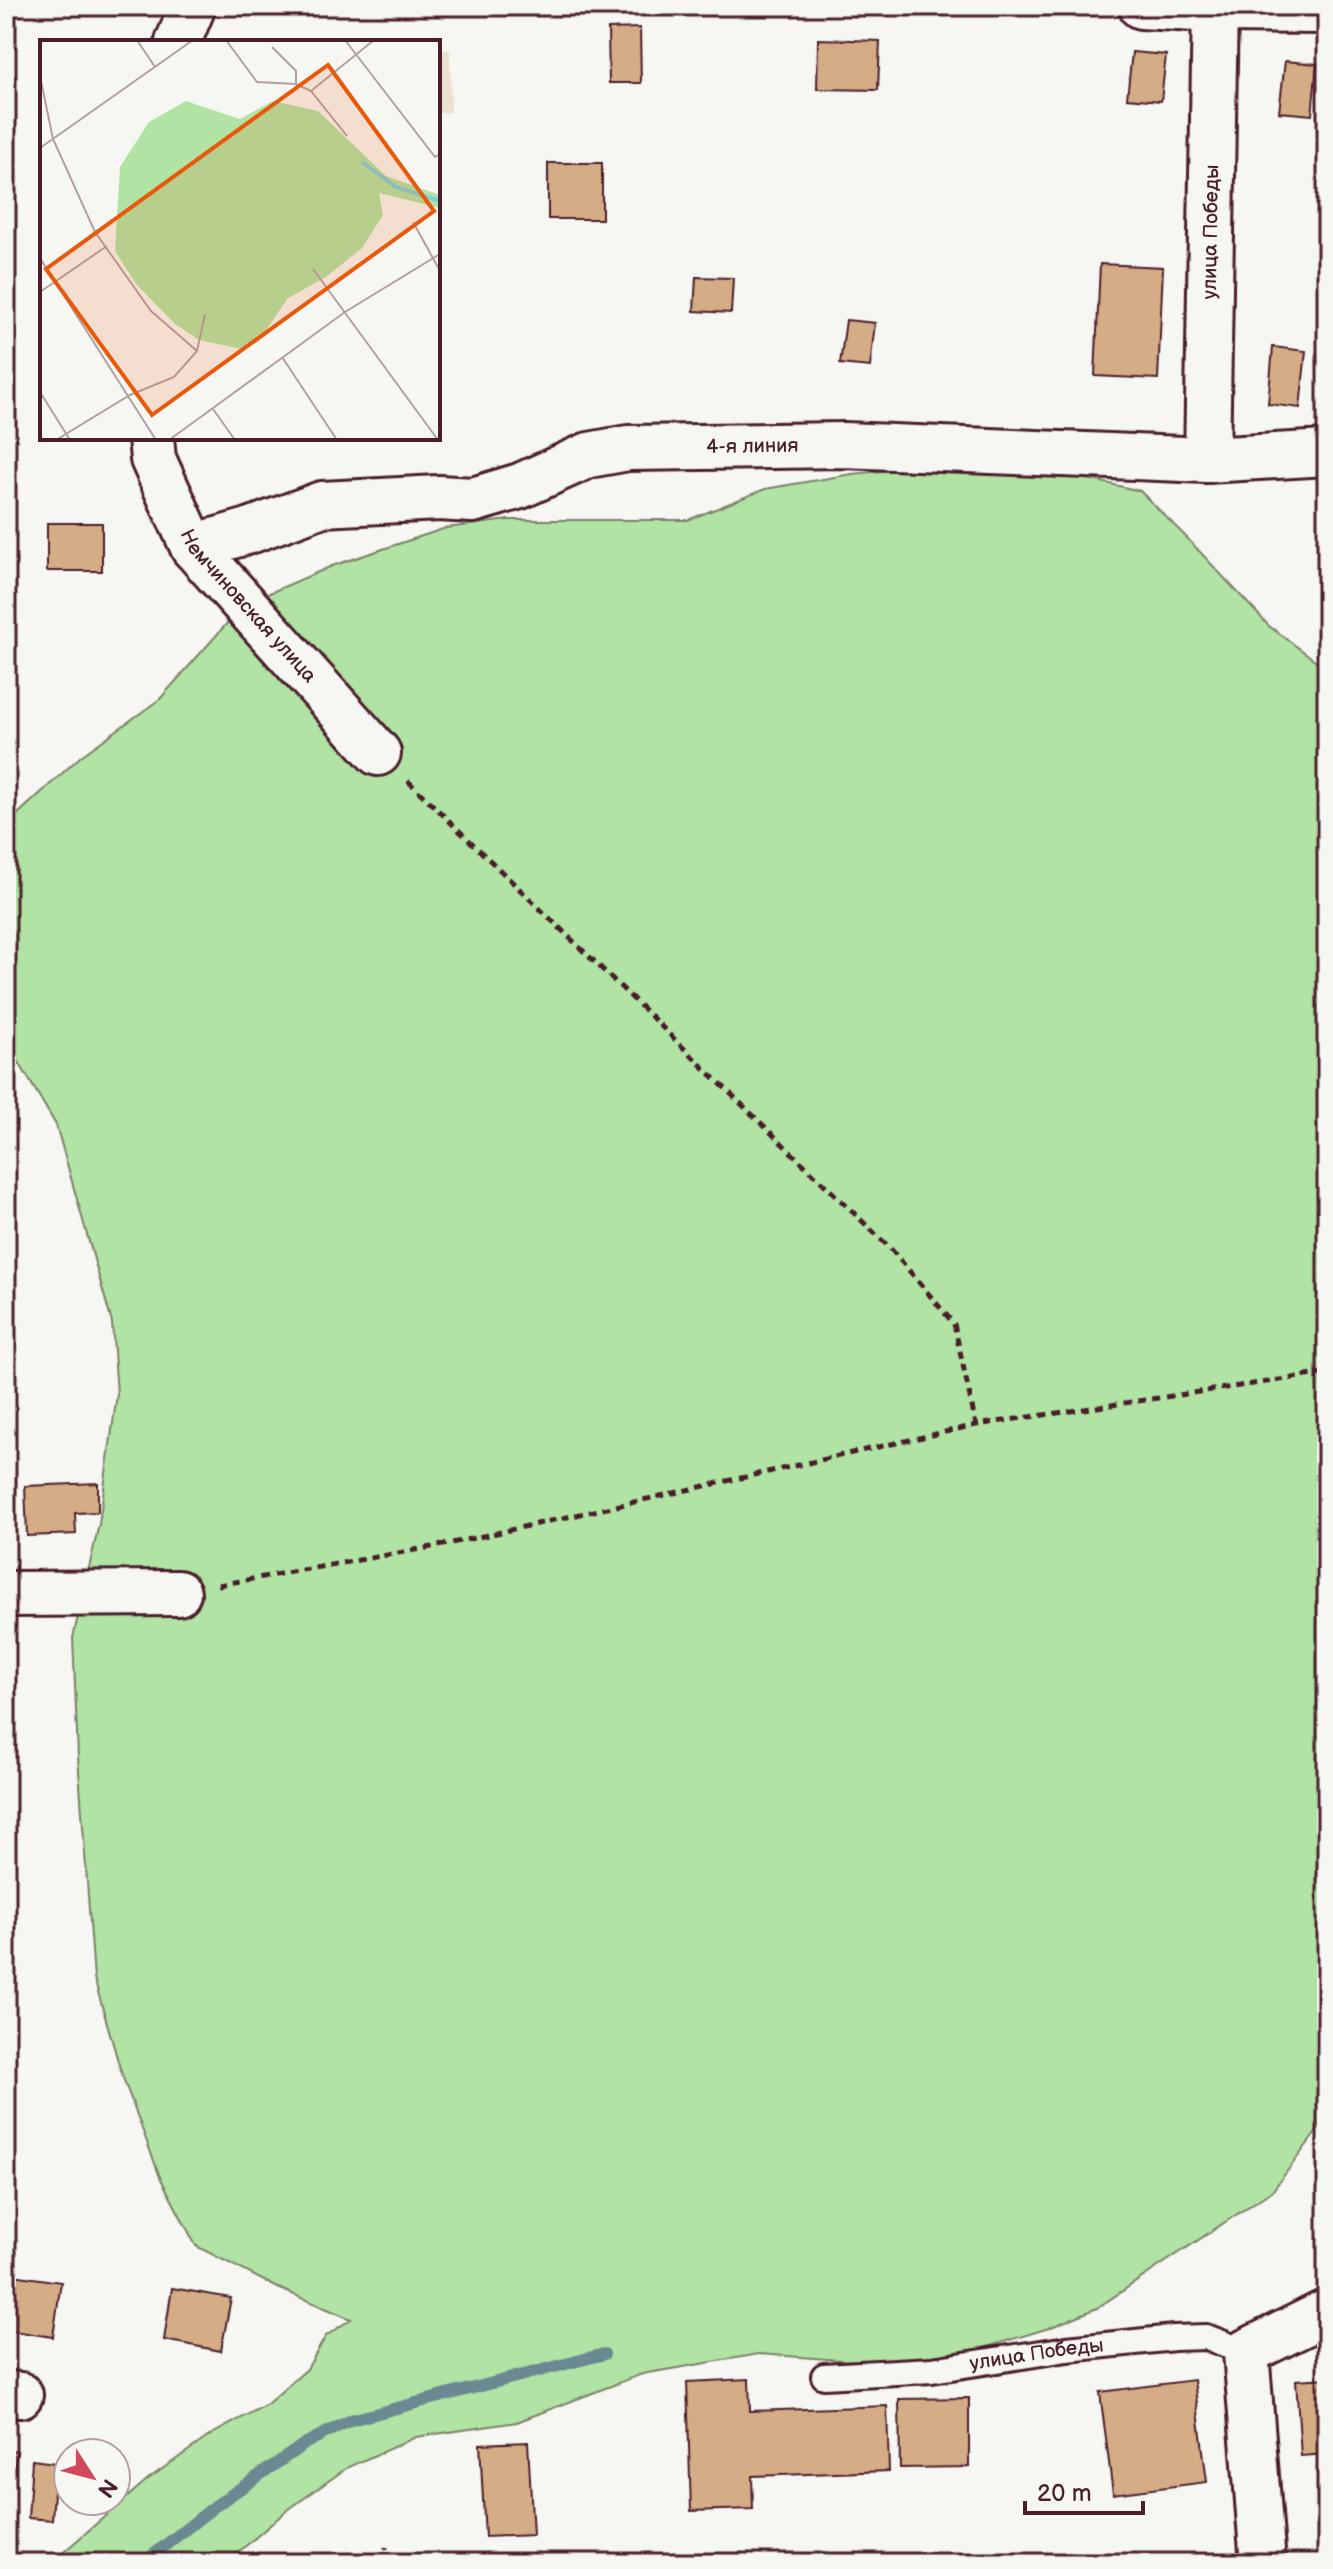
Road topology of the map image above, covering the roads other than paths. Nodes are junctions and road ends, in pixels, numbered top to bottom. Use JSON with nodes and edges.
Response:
{"nodes":[{"id":1,"x":193,"y":6,"type":"edge"},
{"id":2,"x":1141,"y":6,"type":"edge"},
{"id":3,"x":1214,"y":8,"type":"edge"},
{"id":4,"x":1327,"y":11,"type":"edge"},
{"id":5,"x":179,"y":40,"type":"edge"},
{"id":6,"x":151,"y":440,"type":"edge"},
{"id":7,"x":1327,"y":453,"type":"edge"},
{"id":8,"x":1207,"y":460,"type":"junction"},
{"id":9,"x":193,"y":547,"type":"junction"},
{"id":10,"x":378,"y":753,"type":"road end"},
{"id":11,"x":178,"y":1593,"type":"road end"},
{"id":12,"x":6,"y":1594,"type":"edge"},
{"id":13,"x":1327,"y":2312,"type":"edge"},
{"id":14,"x":1246,"y":2352,"type":"junction"},
{"id":15,"x":824,"y":2376,"type":"dead end"},
{"id":16,"x":1263,"y":2563,"type":"edge"}],
"edges":[{"from":1,"to":5,"type":"street"},
{"from":2,"to":3,"type":"street"},
{"from":3,"to":4,"type":"street"},
{"from":3,"to":8,"type":"street","name":"улица Победы"},
{"from":6,"to":9,"type":"street","name":"Немчиновская улица"},
{"from":7,"to":8,"type":"street","name":"4-я линия"},
{"from":8,"to":9,"type":"street","name":"4-я линия"},
{"from":9,"to":10,"type":"street","name":"Немчиновская улица"},
{"from":11,"to":12,"type":"street"},
{"from":13,"to":14,"type":"street"},
{"from":14,"to":15,"type":"lane","name":"улица Победы"},
{"from":14,"to":16,"type":"street"}]}
